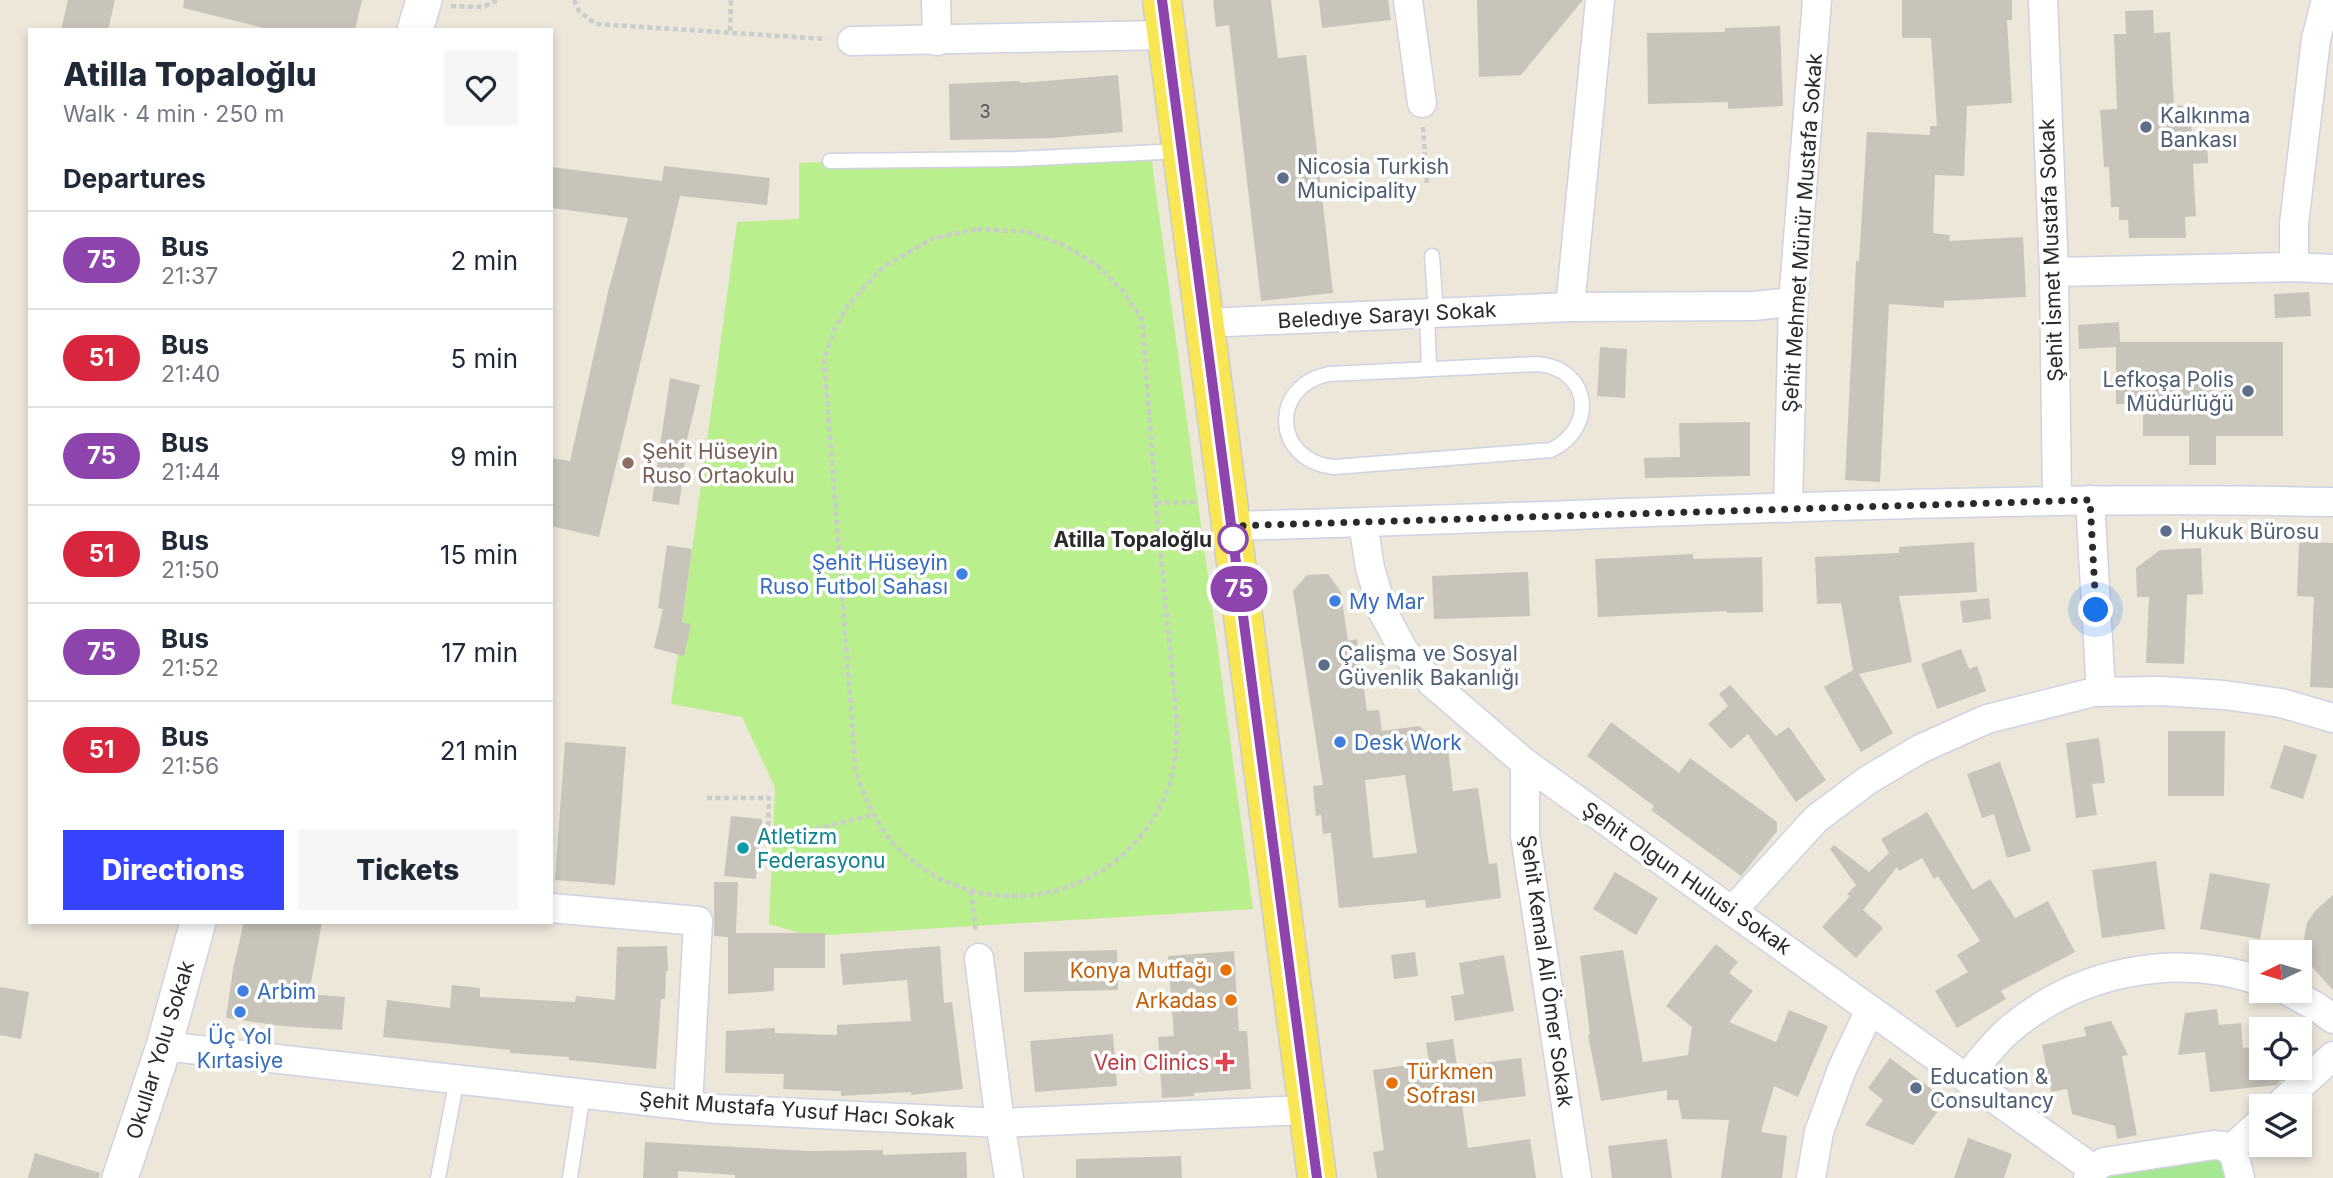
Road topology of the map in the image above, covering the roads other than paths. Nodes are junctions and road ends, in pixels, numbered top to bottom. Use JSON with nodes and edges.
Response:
{"nodes":[{"id":1,"x":936,"y":0,"type":"edge"},
{"id":2,"x":1408,"y":0,"type":"edge"},
{"id":3,"x":1600,"y":0,"type":"edge"},
{"id":4,"x":1817,"y":0,"type":"edge"},
{"id":5,"x":2043,"y":0,"type":"edge"},
{"id":6,"x":2326,"y":0,"type":"edge"},
{"id":7,"x":439,"y":4,"type":"edge"},
{"id":8,"x":1164,"y":18,"type":"edge"},
{"id":9,"x":417,"y":28,"type":"edge"},
{"id":10,"x":852,"y":41,"type":"road end"},
{"id":11,"x":937,"y":41,"type":"junction"},
{"id":12,"x":1422,"y":103,"type":"road end"},
{"id":13,"x":1182,"y":150,"type":"junction"},
{"id":14,"x":830,"y":161,"type":"dead end"},
{"id":15,"x":1432,"y":256,"type":"dead end"},
{"id":16,"x":2294,"y":267,"type":"junction"},
{"id":17,"x":2333,"y":269,"type":"edge"},
{"id":18,"x":2054,"y":272,"type":"junction"},
{"id":19,"x":1793,"y":302,"type":"junction"},
{"id":20,"x":1570,"y":307,"type":"junction"},
{"id":21,"x":1432,"y":313,"type":"junction"},
{"id":22,"x":1204,"y":323,"type":"junction"},
{"id":23,"x":1429,"y":369,"type":"junction"},
{"id":24,"x":2057,"y":500,"type":"junction"},
{"id":25,"x":2090,"y":500,"type":"junction"},
{"id":26,"x":2333,"y":502,"type":"edge"},
{"id":27,"x":1788,"y":508,"type":"junction"},
{"id":28,"x":1229,"y":514,"type":"junction"},
{"id":29,"x":1363,"y":523,"type":"junction"},
{"id":30,"x":2101,"y":692,"type":"junction"},
{"id":31,"x":2333,"y":718,"type":"edge"},
{"id":32,"x":1525,"y":763,"type":"junction"},
{"id":33,"x":553,"y":908,"type":"edge"},
{"id":34,"x":1732,"y":911,"type":"junction"},
{"id":35,"x":197,"y":924,"type":"edge"},
{"id":36,"x":979,"y":958,"type":"road end"},
{"id":37,"x":2249,"y":977,"type":"edge"},
{"id":38,"x":2310,"y":1003,"type":"edge"},
{"id":39,"x":1870,"y":1010,"type":"junction"},
{"id":40,"x":2333,"y":1019,"type":"edge"},
{"id":41,"x":164,"y":1046,"type":"junction"},
{"id":42,"x":2333,"y":1056,"type":"edge"},
{"id":43,"x":1966,"y":1078,"type":"junction"},
{"id":44,"x":457,"y":1079,"type":"junction"},
{"id":45,"x":583,"y":1093,"type":"junction"},
{"id":46,"x":2291,"y":1094,"type":"edge"},
{"id":47,"x":688,"y":1106,"type":"junction"},
{"id":48,"x":1307,"y":1110,"type":"junction"},
{"id":49,"x":1000,"y":1123,"type":"junction"},
{"id":50,"x":2249,"y":1133,"type":"edge"},
{"id":51,"x":2230,"y":1150,"type":"junction"},
{"id":52,"x":2090,"y":1174,"type":"edge"},
{"id":53,"x":120,"y":1178,"type":"edge"},
{"id":54,"x":438,"y":1178,"type":"edge"},
{"id":55,"x":570,"y":1178,"type":"edge"},
{"id":56,"x":1009,"y":1178,"type":"edge"},
{"id":57,"x":1317,"y":1178,"type":"edge"},
{"id":58,"x":1577,"y":1178,"type":"edge"},
{"id":59,"x":1811,"y":1178,"type":"edge"},
{"id":60,"x":2240,"y":1178,"type":"edge"}],
"edges":[{"from":1,"to":11,"type":"street"},
{"from":2,"to":12,"type":"street"},
{"from":3,"to":20,"type":"street"},
{"from":4,"to":19,"type":"street","name":"Şehit Mehmet Münür Mustafa Sokak"},
{"from":5,"to":18,"type":"street","name":"Şehit İsmet Mustafa Sokak"},
{"from":6,"to":16,"type":"street"},
{"from":7,"to":9,"type":"street"},
{"from":8,"to":11,"type":"street"},
{"from":8,"to":13,"type":"main road"},
{"from":10,"to":11,"type":"street"},
{"from":13,"to":14,"type":"lane"},
{"from":13,"to":22,"type":"main road"},
{"from":15,"to":21,"type":"lane"},
{"from":16,"to":17,"type":"street"},
{"from":16,"to":18,"type":"street"},
{"from":18,"to":24,"type":"street","name":"Şehit İsmet Mustafa Sokak"},
{"from":19,"to":20,"type":"street","name":"Beledıye Sarayı Sokak"},
{"from":19,"to":27,"type":"street","name":"Şehit Mehmet Münür Mustafa Sokak"},
{"from":20,"to":21,"type":"street","name":"Beledıye Sarayı Sokak"},
{"from":21,"to":22,"type":"street","name":"Beledıye Sarayı Sokak"},
{"from":21,"to":23,"type":"lane"},
{"from":22,"to":28,"type":"main road"},
{"from":23,"to":23,"type":"lane"},
{"from":24,"to":25,"type":"street"},
{"from":24,"to":27,"type":"street"},
{"from":25,"to":26,"type":"street"},
{"from":25,"to":30,"type":"street"},
{"from":27,"to":29,"type":"street"},
{"from":28,"to":29,"type":"street"},
{"from":28,"to":48,"type":"main road"},
{"from":29,"to":32,"type":"street","name":"Şehit Olgun Hulusi Sokak"},
{"from":30,"to":31,"type":"street"},
{"from":30,"to":34,"type":"street"},
{"from":32,"to":34,"type":"street","name":"Şehit Olgun Hulusi Sokak"},
{"from":32,"to":58,"type":"street","name":"Şehit Kemal Ali Ömer Sokak"},
{"from":33,"to":47,"type":"street"},
{"from":34,"to":39,"type":"street","name":"Şehit Olgun Hulusi Sokak"},
{"from":35,"to":41,"type":"street","name":"Okullar Yolu Sokak"},
{"from":36,"to":49,"type":"street"},
{"from":37,"to":43,"type":"street"},
{"from":38,"to":40,"type":"street"},
{"from":39,"to":43,"type":"street","name":"Şehit Olgun Hulusi Sokak"},
{"from":39,"to":59,"type":"street"},
{"from":41,"to":44,"type":"street","name":"Şehit Mustafa Yusuf Hacı Sokak"},
{"from":41,"to":53,"type":"street","name":"Okullar Yolu Sokak"},
{"from":42,"to":46,"type":"street"},
{"from":43,"to":52,"type":"street","name":"Şehit Olgun Hulusi Sokak"},
{"from":44,"to":45,"type":"street","name":"Şehit Mustafa Yusuf Hacı Sokak"},
{"from":44,"to":54,"type":"lane"},
{"from":45,"to":47,"type":"street","name":"Şehit Mustafa Yusuf Hacı Sokak"},
{"from":45,"to":55,"type":"lane"},
{"from":47,"to":49,"type":"street","name":"Şehit Mustafa Yusuf Hacı Sokak"},
{"from":48,"to":49,"type":"street","name":"Şehit Mustafa Yusuf Hacı Sokak"},
{"from":48,"to":57,"type":"main road"},
{"from":49,"to":56,"type":"street"},
{"from":50,"to":51,"type":"street"},
{"from":51,"to":52,"type":"street"},
{"from":51,"to":60,"type":"street"}]}
